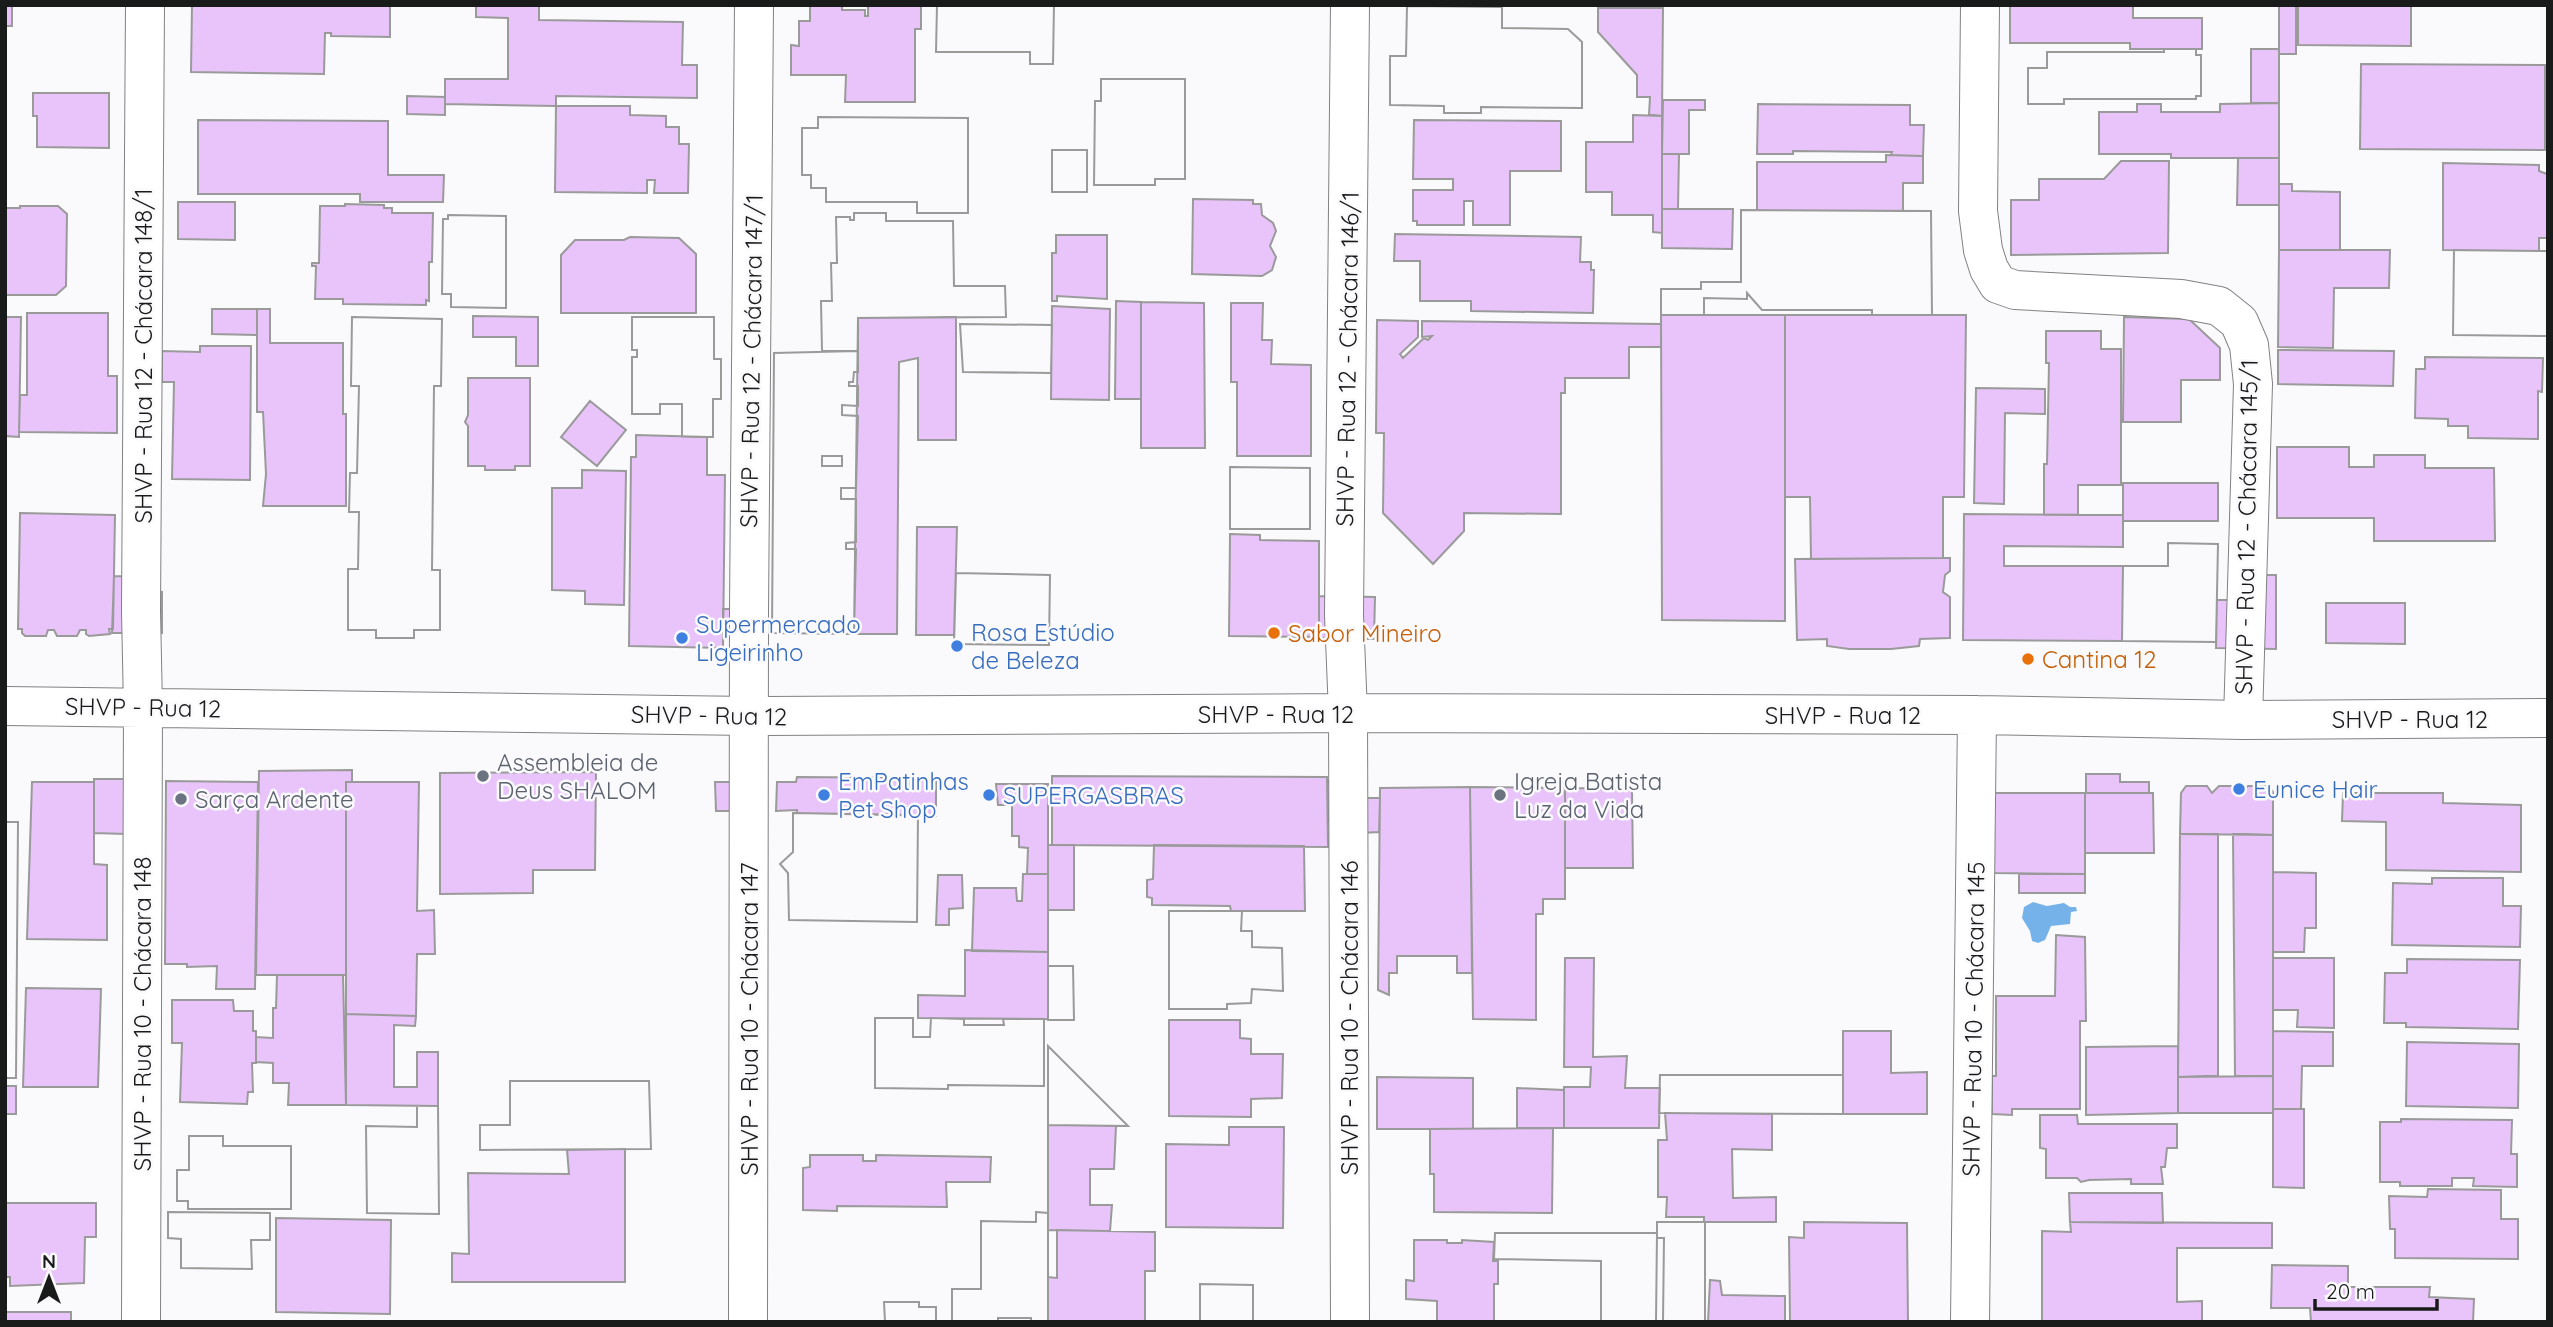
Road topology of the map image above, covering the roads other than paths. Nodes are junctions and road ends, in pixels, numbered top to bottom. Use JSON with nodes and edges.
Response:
{"nodes":[{"id":1,"x":145,"y":5,"type":"edge"},
{"id":2,"x":754,"y":5,"type":"edge"},
{"id":3,"x":1350,"y":5,"type":"edge"},
{"id":4,"x":1980,"y":5,"type":"edge"},
{"id":5,"x":5,"y":706,"type":"edge"},
{"id":6,"x":143,"y":707,"type":"junction"},
{"id":7,"x":1348,"y":713,"type":"junction"},
{"id":8,"x":1977,"y":715,"type":"junction"},
{"id":9,"x":750,"y":716,"type":"junction"},
{"id":10,"x":2548,"y":718,"type":"edge"},
{"id":11,"x":2243,"y":720,"type":"junction"},
{"id":12,"x":141,"y":1322,"type":"edge"},
{"id":13,"x":748,"y":1322,"type":"edge"},
{"id":14,"x":1350,"y":1322,"type":"edge"},
{"id":15,"x":1970,"y":1322,"type":"edge"}],
"edges":[{"from":1,"to":6,"type":"street","name":"SHVP - Rua 12 - Chácara 148/1"},
{"from":2,"to":9,"type":"street","name":"SHVP - Rua 12 - Chácara 147/1"},
{"from":3,"to":7,"type":"street","name":"SHVP - Rua 12 - Chácara 146/1"},
{"from":4,"to":11,"type":"street","name":"SHVP - Rua 12 - Chácara 145/1"},
{"from":5,"to":6,"type":"street","name":"SHVP - Rua 12"},
{"from":6,"to":9,"type":"street","name":"SHVP - Rua 12"},
{"from":6,"to":12,"type":"street","name":"SHVP - Rua 10 - Chácara 148"},
{"from":7,"to":8,"type":"street","name":"SHVP - Rua 12"},
{"from":7,"to":9,"type":"street","name":"SHVP - Rua 12"},
{"from":7,"to":14,"type":"street","name":"SHVP - Rua 10 - Chácara 146"},
{"from":8,"to":11,"type":"street","name":"SHVP - Rua 12"},
{"from":8,"to":15,"type":"street","name":"SHVP - Rua 10 - Chácara 145"},
{"from":9,"to":13,"type":"street","name":"SHVP - Rua 10 - Chácara 147"},
{"from":10,"to":11,"type":"street","name":"SHVP - Rua 12"}]}
